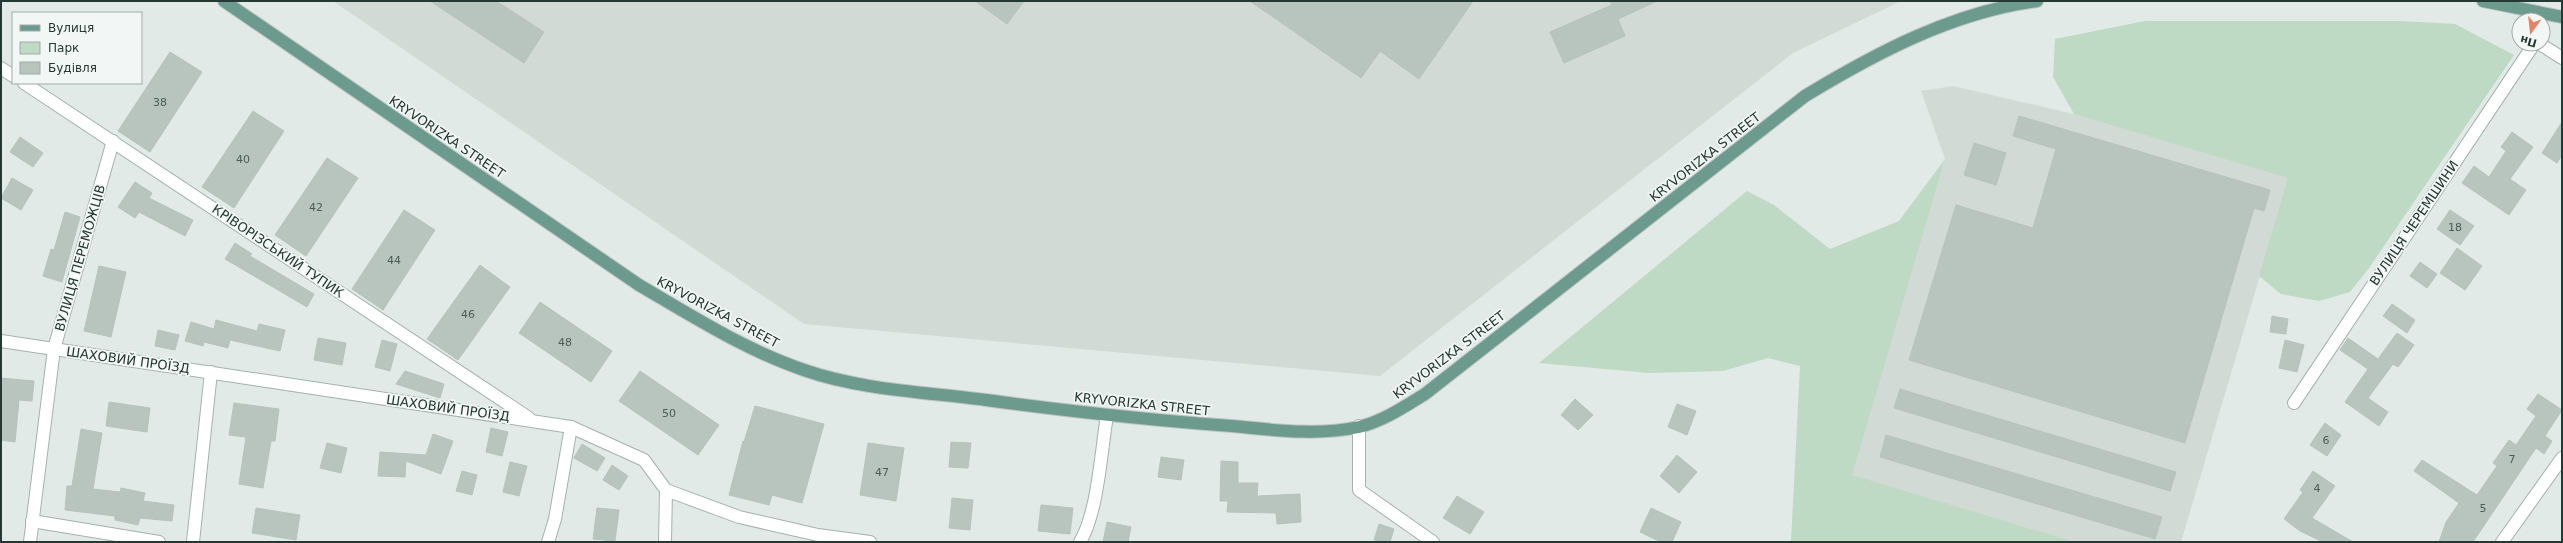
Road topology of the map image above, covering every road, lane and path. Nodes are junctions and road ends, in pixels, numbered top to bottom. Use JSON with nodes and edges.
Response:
{"nodes":[{"id":1,"x":224,"y":1,"type":"edge"},
{"id":2,"x":2037,"y":1,"type":"edge"},
{"id":3,"x":2483,"y":1,"type":"edge"},
{"id":4,"x":2525,"y":12,"type":"edge"},
{"id":5,"x":2551,"y":17,"type":"edge"},
{"id":6,"x":2562,"y":18,"type":"edge"},
{"id":7,"x":2551,"y":51,"type":"edge"},
{"id":8,"x":2529,"y":52,"type":"edge"},
{"id":9,"x":2562,"y":58,"type":"edge"},
{"id":10,"x":1,"y":68,"type":"edge"},
{"id":11,"x":12,"y":75,"type":"edge"},
{"id":12,"x":26,"y":84,"type":"edge"},
{"id":13,"x":112,"y":141,"type":"junction"},
{"id":14,"x":1,"y":341,"type":"edge"},
{"id":15,"x":54,"y":349,"type":"junction"},
{"id":16,"x":211,"y":372,"type":"junction"},
{"id":17,"x":2294,"y":403,"type":"dead end"},
{"id":18,"x":1107,"y":416,"type":"junction"},
{"id":19,"x":532,"y":420,"type":"junction"},
{"id":20,"x":1360,"y":426,"type":"junction"},
{"id":21,"x":571,"y":427,"type":"junction"},
{"id":22,"x":2562,"y":458,"type":"edge"},
{"id":23,"x":666,"y":490,"type":"junction"},
{"id":24,"x":32,"y":521,"type":"junction"},
{"id":25,"x":30,"y":542,"type":"edge"},
{"id":26,"x":159,"y":542,"type":"edge"},
{"id":27,"x":193,"y":542,"type":"edge"},
{"id":28,"x":548,"y":542,"type":"edge"},
{"id":29,"x":665,"y":542,"type":"edge"},
{"id":30,"x":870,"y":542,"type":"edge"},
{"id":31,"x":1080,"y":542,"type":"edge"},
{"id":32,"x":1433,"y":542,"type":"edge"},
{"id":33,"x":2502,"y":542,"type":"edge"}],
"edges":[{"from":1,"to":18,"type":"main road","name":"KRYVORIZKA STREET"},
{"from":2,"to":20,"type":"main road","name":"KRYVORIZKA STREET"},
{"from":3,"to":4,"type":"main road"},
{"from":5,"to":6,"type":"main road"},
{"from":7,"to":9,"type":"street"},
{"from":8,"to":17,"type":"street","name":"ВУЛИЦЯ ЧЕРЕМШИНИ"},
{"from":10,"to":11,"type":"street"},
{"from":12,"to":13,"type":"street","name":"КРІВОРІЗСЬКИЙ ТУПИК"},
{"from":13,"to":15,"type":"street","name":"ВУЛИЦЯ ПЕРЕМОЖЦІВ"},
{"from":13,"to":19,"type":"street","name":"КРІВОРІЗСЬКИЙ ТУПИК"},
{"from":14,"to":15,"type":"street","name":"ШАХОВИЙ ПРОЇЗД"},
{"from":15,"to":16,"type":"street","name":"ШАХОВИЙ ПРОЇЗД"},
{"from":15,"to":24,"type":"street","name":"ВУЛИЦЯ ПЕРЕМОЖЦІВ"},
{"from":16,"to":19,"type":"street","name":"ШАХОВИЙ ПРОЇЗД"},
{"from":16,"to":27,"type":"street"},
{"from":18,"to":20,"type":"main road","name":"KRYVORIZKA STREET"},
{"from":18,"to":31,"type":"street"},
{"from":19,"to":21,"type":"street","name":"ШАХОВИЙ ПРОЇЗД"},
{"from":20,"to":32,"type":"street"},
{"from":21,"to":23,"type":"street","name":"ШАХОВИЙ ПРОЇЗД"},
{"from":21,"to":28,"type":"street"},
{"from":22,"to":33,"type":"street"},
{"from":23,"to":29,"type":"street"},
{"from":23,"to":30,"type":"street"},
{"from":24,"to":25,"type":"street","name":"ВУЛИЦЯ ПЕРЕМОЖЦІВ"},
{"from":24,"to":26,"type":"street"}]}
